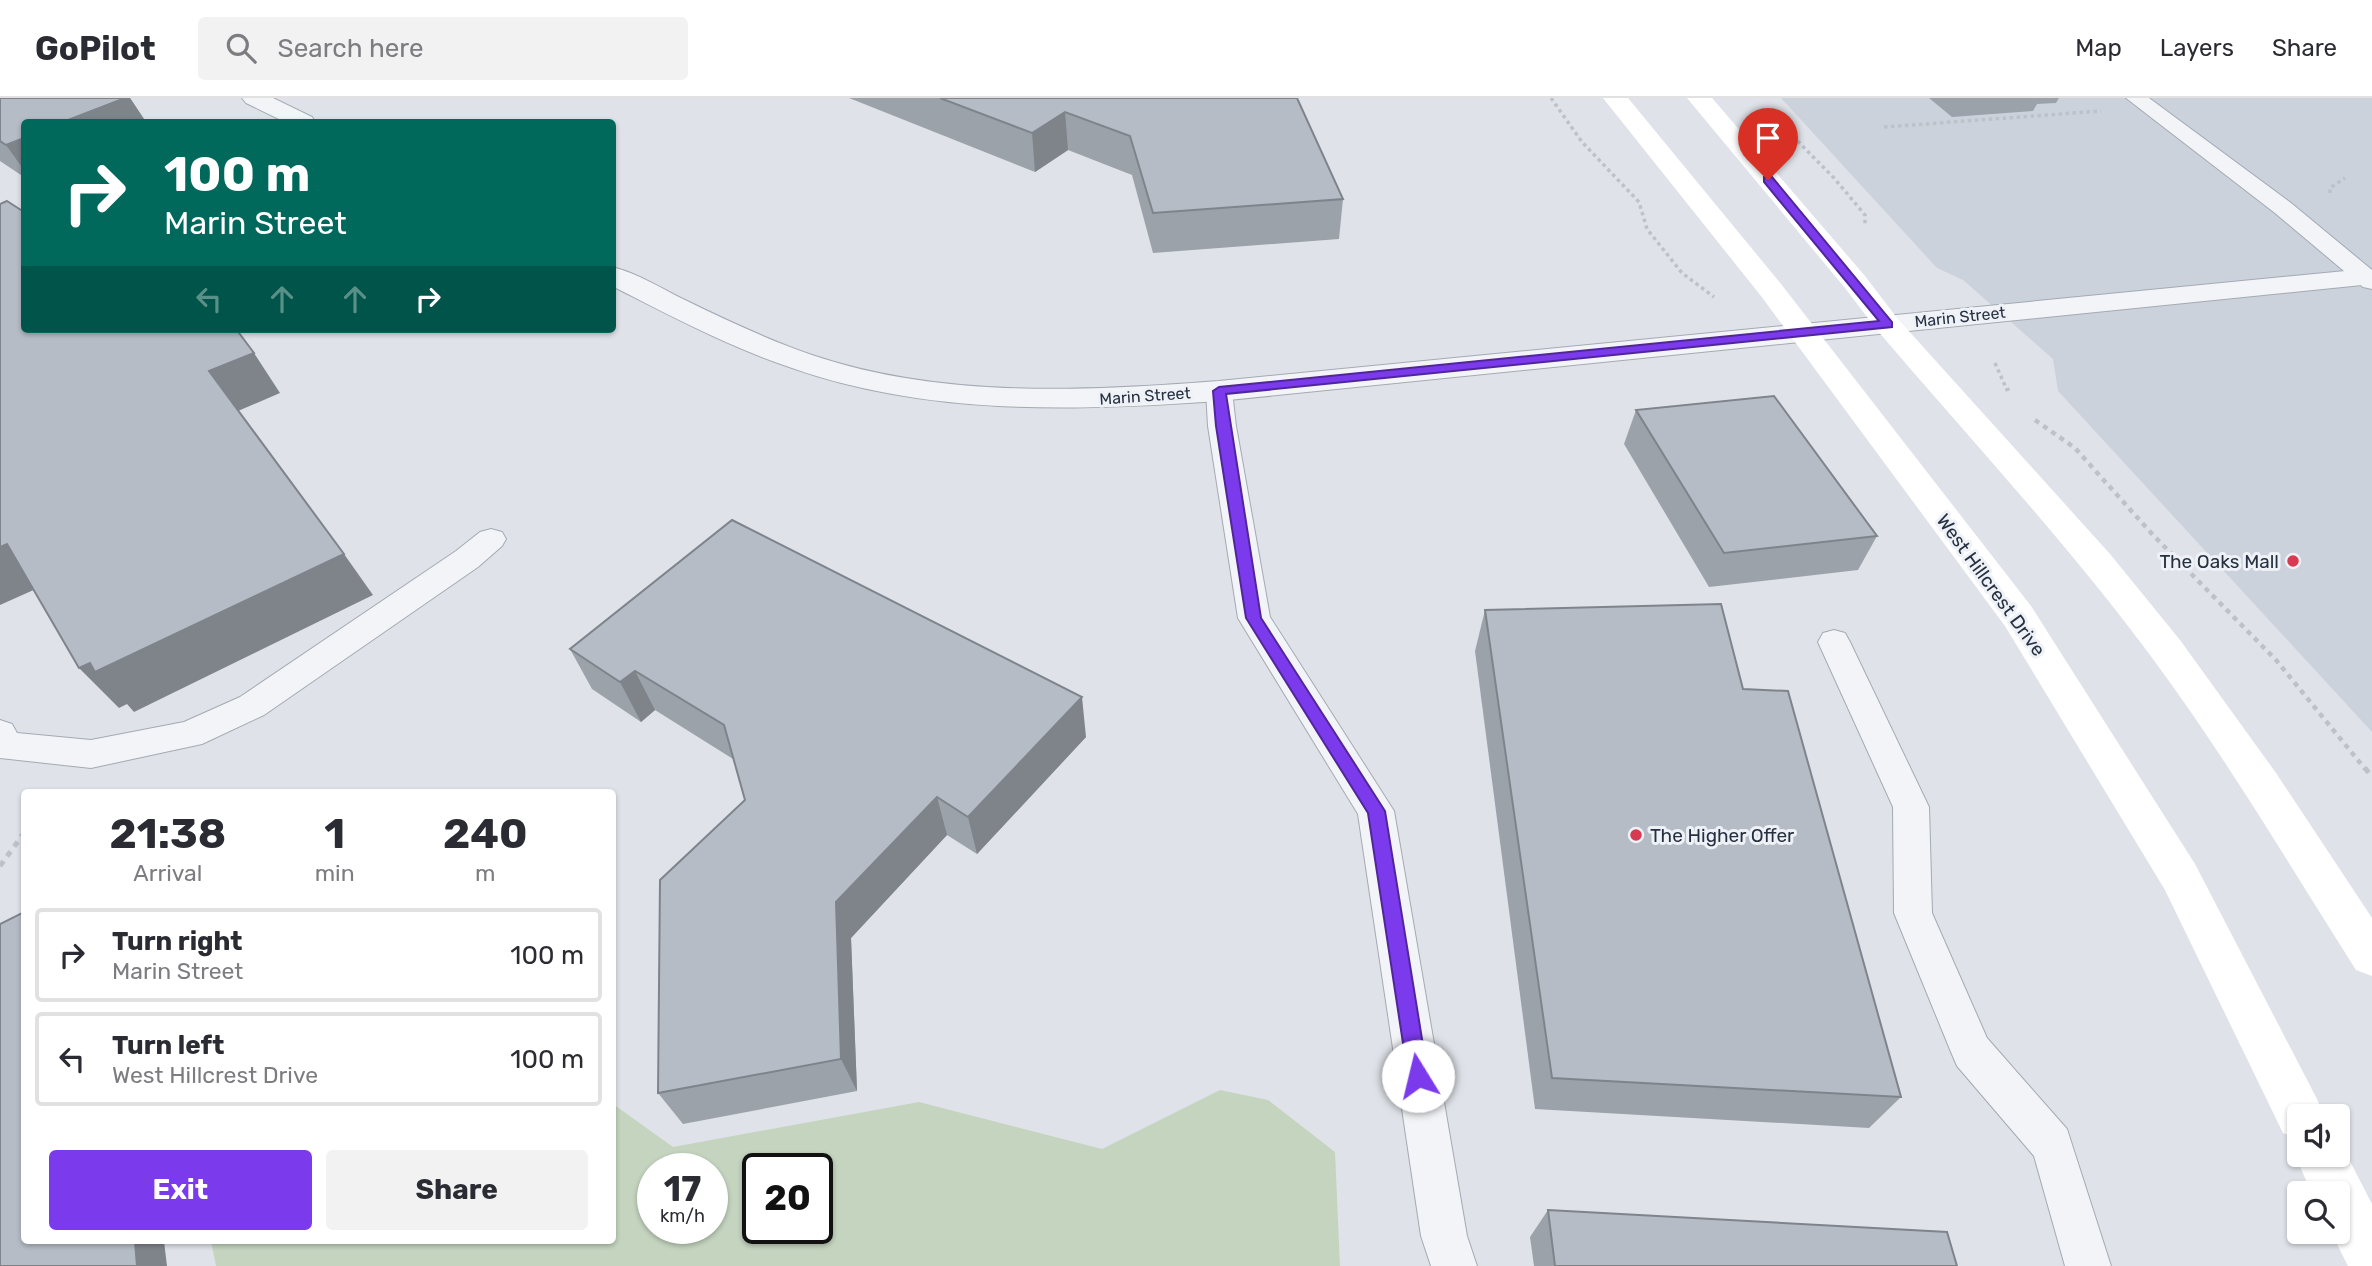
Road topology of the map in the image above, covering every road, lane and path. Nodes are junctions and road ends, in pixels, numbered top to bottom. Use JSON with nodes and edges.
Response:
{"nodes":[{"id":1,"x":254,"y":98,"type":"edge"},
{"id":2,"x":1551,"y":98,"type":"edge"},
{"id":3,"x":1615,"y":98,"type":"edge"},
{"id":4,"x":1699,"y":98,"type":"edge"},
{"id":5,"x":2136,"y":98,"type":"edge"},
{"id":6,"x":2106,"y":111,"type":"dead end"},
{"id":7,"x":1771,"y":114,"type":"dead end"},
{"id":8,"x":297,"y":119,"type":"edge"},
{"id":9,"x":1884,"y":127,"type":"dead end"},
{"id":10,"x":2345,"y":178,"type":"dead end"},
{"id":11,"x":2331,"y":202,"type":"dead end"},
{"id":12,"x":1864,"y":236,"type":"dead end"},
{"id":13,"x":616,"y":277,"type":"edge"},
{"id":14,"x":2369,"y":279,"type":"edge"},
{"id":15,"x":1714,"y":297,"type":"dead end"},
{"id":16,"x":1887,"y":324,"type":"junction"},
{"id":17,"x":1802,"y":332,"type":"junction"},
{"id":18,"x":1994,"y":363,"type":"dead end"},
{"id":19,"x":1219,"y":391,"type":"junction"},
{"id":20,"x":2015,"y":399,"type":"dead end"},
{"id":21,"x":2031,"y":417,"type":"dead end"},
{"id":22,"x":491,"y":539,"type":"dead end"},
{"id":23,"x":1834,"y":642,"type":"dead end"},
{"id":24,"x":0,"y":734,"type":"edge"},
{"id":25,"x":2372,"y":778,"type":"edge"},
{"id":26,"x":21,"y":837,"type":"edge"},
{"id":27,"x":0,"y":866,"type":"edge"},
{"id":28,"x":2372,"y":956,"type":"edge"},
{"id":29,"x":2294,"y":1104,"type":"edge"},
{"id":30,"x":2326,"y":1167,"type":"edge"},
{"id":31,"x":2372,"y":1259,"type":"edge"},
{"id":32,"x":1454,"y":1266,"type":"edge"},
{"id":33,"x":2088,"y":1266,"type":"edge"}],
"edges":[{"from":1,"to":8,"type":"street"},
{"from":2,"to":15,"type":"path"},
{"from":3,"to":17,"type":"main road","name":"West Hillcrest Drive"},
{"from":4,"to":16,"type":"main road"},
{"from":5,"to":14,"type":"lane"},
{"from":6,"to":9,"type":"path"},
{"from":7,"to":12,"type":"path"},
{"from":10,"to":11,"type":"path"},
{"from":13,"to":19,"type":"street","name":"Marin Street"},
{"from":14,"to":16,"type":"street","name":"Marin Street"},
{"from":16,"to":17,"type":"street","name":"Marin Street"},
{"from":16,"to":28,"type":"main road"},
{"from":17,"to":19,"type":"street","name":"Marin Street"},
{"from":17,"to":29,"type":"main road","name":"West Hillcrest Drive"},
{"from":18,"to":20,"type":"path"},
{"from":19,"to":32,"type":"lane"},
{"from":21,"to":25,"type":"path"},
{"from":22,"to":24,"type":"lane"},
{"from":23,"to":33,"type":"lane"},
{"from":26,"to":27,"type":"path"},
{"from":30,"to":31,"type":"main road"}]}
